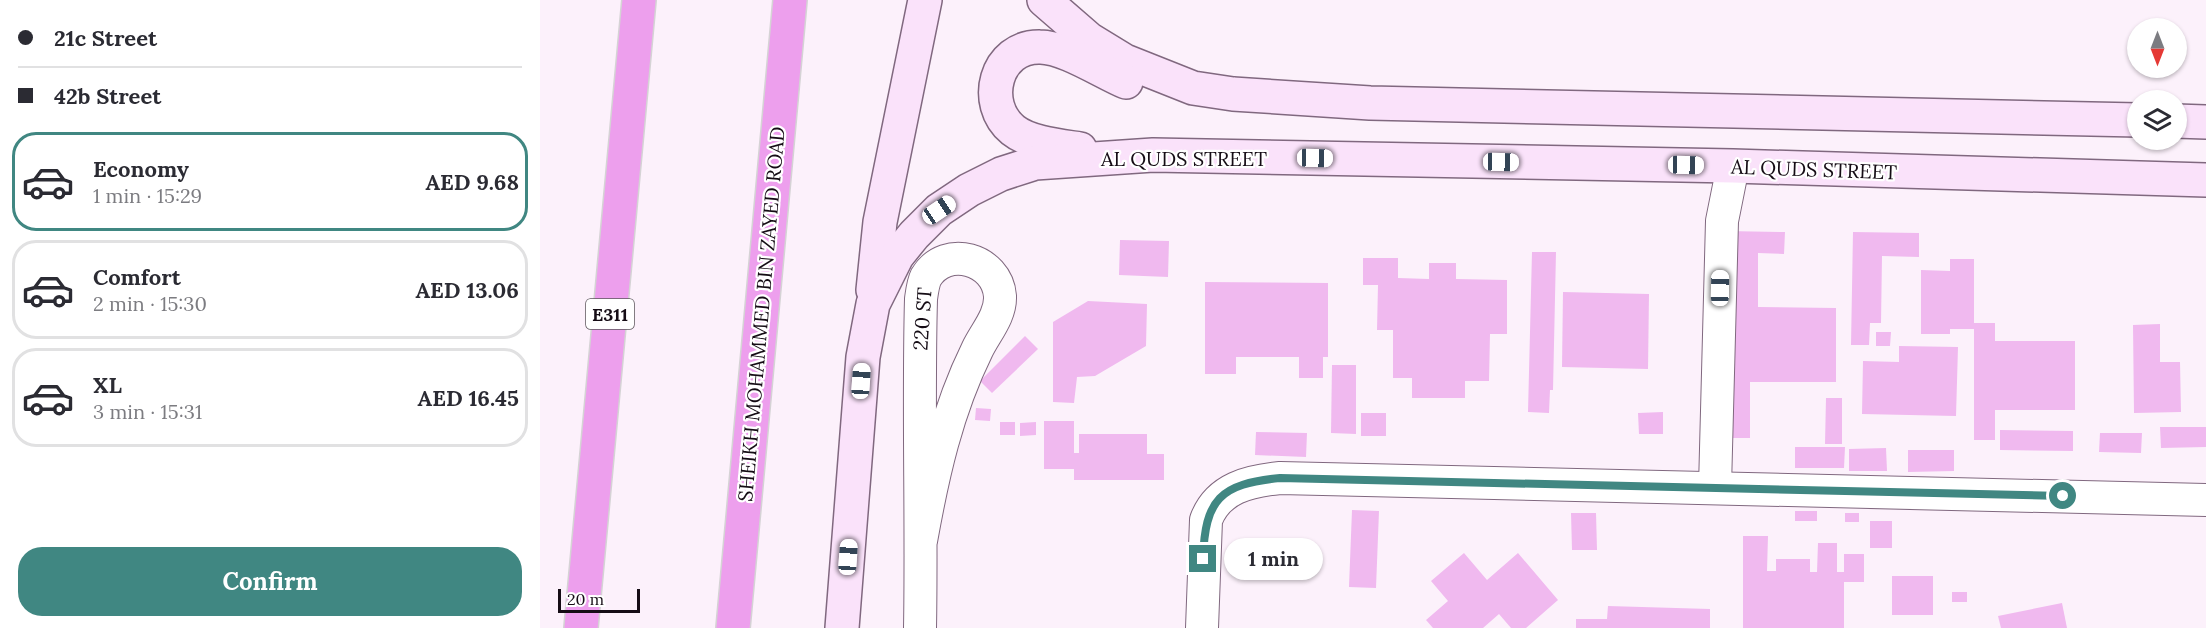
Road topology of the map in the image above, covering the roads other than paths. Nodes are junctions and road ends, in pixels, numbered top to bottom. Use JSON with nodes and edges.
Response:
{"nodes":[{"id":1,"x":639,"y":0,"type":"edge"},
{"id":2,"x":790,"y":0,"type":"edge"},
{"id":3,"x":925,"y":0,"type":"edge"},
{"id":4,"x":1044,"y":0,"type":"edge"},
{"id":5,"x":1370,"y":103,"type":"junction"},
{"id":6,"x":2127,"y":120,"type":"edge"},
{"id":7,"x":2187,"y":121,"type":"edge"},
{"id":8,"x":2206,"y":122,"type":"edge"},
{"id":9,"x":1153,"y":155,"type":"junction"},
{"id":10,"x":1733,"y":166,"type":"junction"},
{"id":11,"x":2206,"y":180,"type":"edge"},
{"id":12,"x":873,"y":304,"type":"junction"},
{"id":13,"x":1715,"y":487,"type":"junction"},
{"id":14,"x":2206,"y":500,"type":"edge"},
{"id":15,"x":921,"y":541,"type":"junction"},
{"id":16,"x":581,"y":628,"type":"edge"},
{"id":17,"x":733,"y":628,"type":"edge"},
{"id":18,"x":842,"y":628,"type":"edge"},
{"id":19,"x":920,"y":628,"type":"edge"},
{"id":20,"x":1202,"y":628,"type":"edge"}],
"edges":[{"from":1,"to":16,"type":"highway","number":"E311"},
{"from":2,"to":17,"type":"highway","name":"SHEIKH MOHAMMED BIN ZAYED ROAD"},
{"from":3,"to":12,"type":"main road"},
{"from":4,"to":5,"type":"main road"},
{"from":5,"to":6,"type":"main road"},
{"from":5,"to":9,"type":"main road"},
{"from":7,"to":8,"type":"main road"},
{"from":9,"to":10,"type":"main road","name":"AL QUDS STREET"},
{"from":9,"to":12,"type":"main road","name":"AL QUDS STREET"},
{"from":10,"to":11,"type":"main road","name":"AL QUDS STREET"},
{"from":10,"to":13,"type":"street"},
{"from":12,"to":18,"type":"main road","name":"AL QUDS STREET"},
{"from":13,"to":14,"type":"street"},
{"from":13,"to":20,"type":"street"},
{"from":15,"to":15,"type":"street","name":"220 ST"},
{"from":15,"to":19,"type":"street","name":"220 ST"}]}
